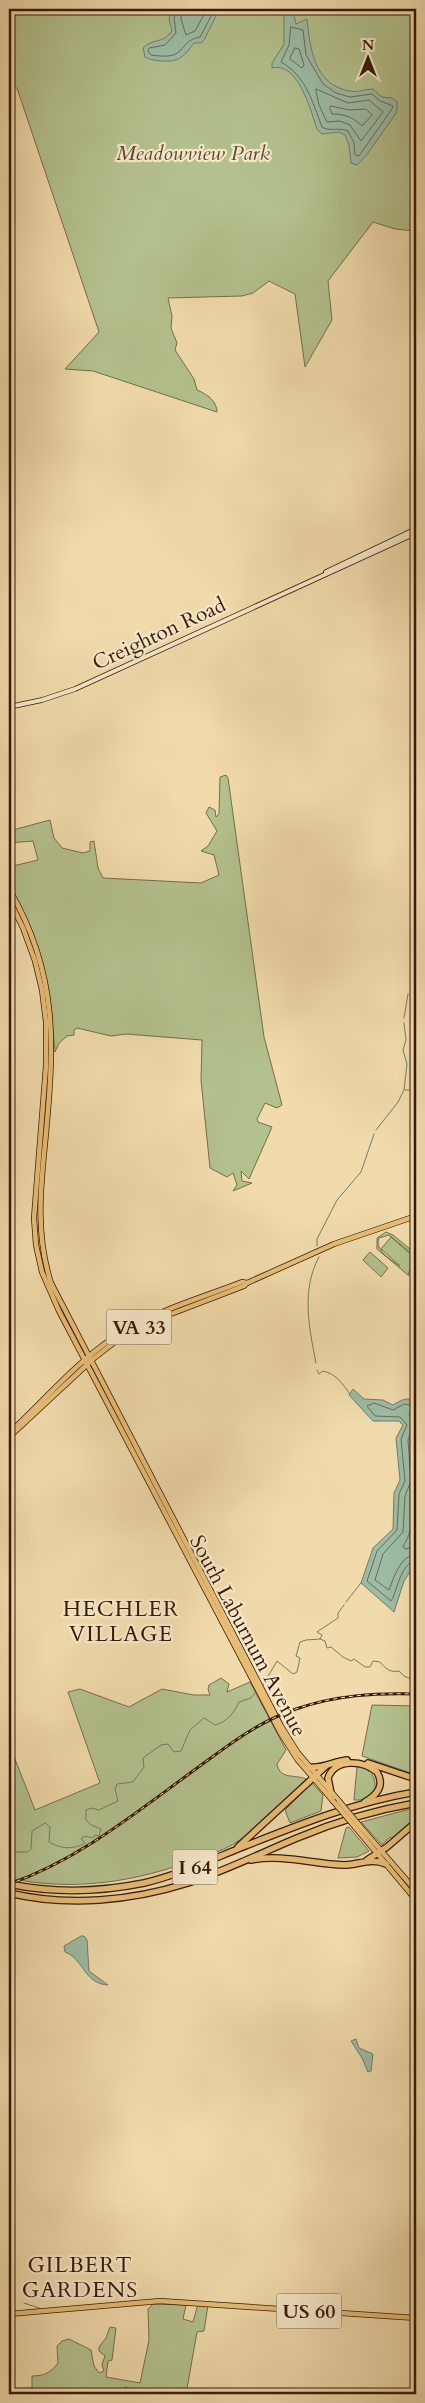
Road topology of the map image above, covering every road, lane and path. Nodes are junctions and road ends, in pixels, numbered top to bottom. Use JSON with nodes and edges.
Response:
{"nodes":[{"id":1,"x":416,"y":529,"type":"edge"},
{"id":2,"x":416,"y":533,"type":"edge"},
{"id":3,"x":317,"y":577,"type":"junction"},
{"id":4,"x":9,"y":707,"type":"edge"},
{"id":5,"x":9,"y":889,"type":"edge"},
{"id":6,"x":9,"y":899,"type":"edge"},
{"id":7,"x":416,"y":1216,"type":"edge"},
{"id":8,"x":88,"y":1361,"type":"junction"},
{"id":9,"x":106,"y":1402,"type":"junction"},
{"id":10,"x":116,"y":1408,"type":"junction"},
{"id":11,"x":9,"y":1433,"type":"edge"},
{"id":12,"x":9,"y":1437,"type":"edge"},
{"id":13,"x":326,"y":1766,"type":"junction"},
{"id":14,"x":310,"y":1767,"type":"junction"},
{"id":15,"x":315,"y":1776,"type":"junction"},
{"id":16,"x":416,"y":1779,"type":"edge"},
{"id":17,"x":416,"y":1792,"type":"edge"},
{"id":18,"x":331,"y":1793,"type":"junction"},
{"id":19,"x":416,"y":1803,"type":"edge"},
{"id":20,"x":358,"y":1805,"type":"junction"},
{"id":21,"x":416,"y":1822,"type":"edge"},
{"id":22,"x":357,"y":1826,"type":"junction"},
{"id":23,"x":380,"y":1852,"type":"junction"},
{"id":24,"x":228,"y":1854,"type":"junction"},
{"id":25,"x":364,"y":1861,"type":"junction"},
{"id":26,"x":237,"y":1864,"type":"junction"},
{"id":27,"x":386,"y":1864,"type":"junction"},
{"id":28,"x":9,"y":1884,"type":"edge"},
{"id":29,"x":416,"y":1891,"type":"edge"},
{"id":30,"x":11,"y":1894,"type":"edge"},
{"id":31,"x":416,"y":1900,"type":"edge"},
{"id":32,"x":9,"y":2314,"type":"edge"},
{"id":33,"x":416,"y":2318,"type":"edge"}],
"edges":[{"from":1,"to":3,"type":"main road","name":"Creighton Road"},
{"from":2,"to":3,"type":"main road","name":"Creighton Road"},
{"from":3,"to":4,"type":"main road","name":"Creighton Road"},
{"from":5,"to":8,"type":"main road"},
{"from":6,"to":8,"type":"main road"},
{"from":7,"to":8,"type":"main road","number":"VA 33"},
{"from":8,"to":9,"type":"main road","name":"South Laburnum Avenue"},
{"from":8,"to":10,"type":"main road","name":"South Laburnum Avenue"},
{"from":8,"to":11,"type":"main road","number":"VA 33"},
{"from":8,"to":12,"type":"main road","number":"VA 33"},
{"from":9,"to":10,"type":"main road"},
{"from":9,"to":15,"type":"main road","name":"South Laburnum Avenue"},
{"from":10,"to":14,"type":"main road","name":"South Laburnum Avenue"},
{"from":13,"to":14,"type":"highway"},
{"from":13,"to":15,"type":"highway"},
{"from":13,"to":16,"type":"highway"},
{"from":14,"to":15,"type":"main road","name":"South Laburnum Avenue"},
{"from":15,"to":18,"type":"main road","name":"South Laburnum Avenue"},
{"from":15,"to":22,"type":"main road","name":"South Laburnum Avenue","bridge":true},
{"from":15,"to":24,"type":"highway"},
{"from":17,"to":20,"type":"highway","number":"I 64"},
{"from":18,"to":20,"type":"highway"},
{"from":18,"to":22,"type":"main road","name":"South Laburnum Avenue","bridge":true},
{"from":19,"to":26,"type":"highway","number":"I 64"},
{"from":20,"to":24,"type":"highway","number":"I 64"},
{"from":21,"to":23,"type":"highway"},
{"from":22,"to":23,"type":"main road","name":"South Laburnum Avenue"},
{"from":23,"to":25,"type":"highway"},
{"from":23,"to":27,"type":"main road","name":"South Laburnum Avenue"},
{"from":23,"to":29,"type":"main road","name":"South Laburnum Avenue"},
{"from":24,"to":28,"type":"highway","number":"I 64"},
{"from":25,"to":26,"type":"highway"},
{"from":25,"to":27,"type":"highway"},
{"from":26,"to":30,"type":"highway","number":"I 64"},
{"from":27,"to":31,"type":"main road","name":"South Laburnum Avenue"},
{"from":32,"to":33,"type":"main road","number":"US 60"}]}
